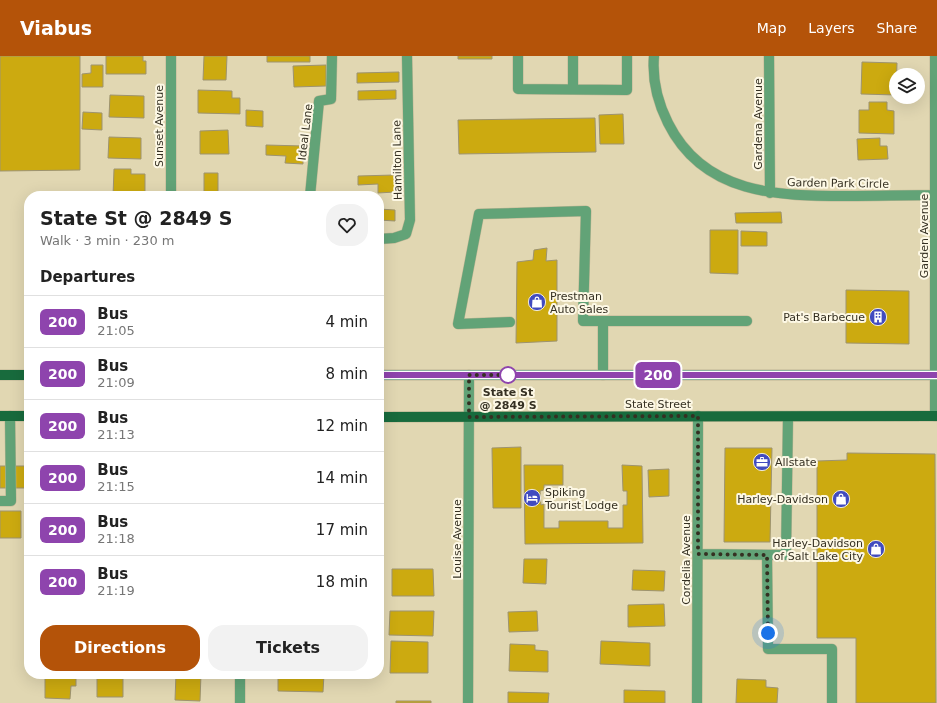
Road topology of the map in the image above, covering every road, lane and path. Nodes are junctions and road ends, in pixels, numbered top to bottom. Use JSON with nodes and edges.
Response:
{"nodes":[{"id":1,"x":171,"y":56,"type":"edge"},
{"id":2,"x":332,"y":56,"type":"edge"},
{"id":3,"x":407,"y":56,"type":"edge"},
{"id":4,"x":518,"y":56,"type":"edge"},
{"id":5,"x":573,"y":56,"type":"edge"},
{"id":6,"x":627,"y":56,"type":"edge"},
{"id":7,"x":654,"y":56,"type":"edge"},
{"id":8,"x":769,"y":56,"type":"edge"},
{"id":9,"x":935,"y":56,"type":"edge"},
{"id":10,"x":573,"y":89,"type":"junction"},
{"id":11,"x":170,"y":191,"type":"edge"},
{"id":12,"x":310,"y":191,"type":"edge"},
{"id":13,"x":770,"y":193,"type":"junction"},
{"id":14,"x":936,"y":195,"type":"junction"},
{"id":15,"x":384,"y":239,"type":"edge"},
{"id":16,"x":603,"y":321,"type":"junction"},
{"id":17,"x":747,"y":321,"type":"dead end"},
{"id":18,"x":510,"y":322,"type":"dead end"},
{"id":19,"x":0,"y":375,"type":"edge"},
{"id":20,"x":24,"y":375,"type":"edge"},
{"id":21,"x":384,"y":375,"type":"edge"},
{"id":22,"x":469,"y":375,"type":"junction"},
{"id":23,"x":603,"y":375,"type":"junction"},
{"id":24,"x":936,"y":375,"type":"edge"},
{"id":25,"x":5,"y":416,"type":"edge"},
{"id":26,"x":24,"y":416,"type":"edge"},
{"id":27,"x":698,"y":416,"type":"junction"},
{"id":28,"x":936,"y":416,"type":"edge"},
{"id":29,"x":384,"y":417,"type":"edge"},
{"id":30,"x":469,"y":417,"type":"junction"},
{"id":31,"x":788,"y":417,"type":"junction"},
{"id":32,"x":0,"y":501,"type":"edge"},
{"id":33,"x":698,"y":554,"type":"junction"},
{"id":34,"x":767,"y":555,"type":"junction"},
{"id":35,"x":240,"y":679,"type":"edge"},
{"id":36,"x":240,"y":703,"type":"edge"},
{"id":37,"x":468,"y":703,"type":"edge"},
{"id":38,"x":697,"y":703,"type":"edge"},
{"id":39,"x":832,"y":703,"type":"edge"}],
"edges":[{"from":1,"to":11,"type":"street","name":"Sunset Avenue"},
{"from":2,"to":12,"type":"street","name":"Ideal Lane"},
{"from":3,"to":15,"type":"street","name":"Hamilton Lane"},
{"from":4,"to":10,"type":"street"},
{"from":5,"to":10,"type":"street"},
{"from":6,"to":10,"type":"street"},
{"from":7,"to":13,"type":"street","name":"Garden Park Circle"},
{"from":8,"to":13,"type":"street","name":"Gardena Avenue"},
{"from":9,"to":14,"type":"street","name":"Garden Avenue"},
{"from":13,"to":14,"type":"street","name":"Garden Park Circle"},
{"from":14,"to":24,"type":"street","name":"Garden Avenue"},
{"from":16,"to":17,"type":"street"},
{"from":16,"to":18,"type":"street"},
{"from":16,"to":23,"type":"street"},
{"from":19,"to":20,"type":"main road"},
{"from":21,"to":22,"type":"main road"},
{"from":22,"to":23,"type":"main road"},
{"from":22,"to":30,"type":"street","name":"Louise Avenue"},
{"from":23,"to":24,"type":"main road"},
{"from":24,"to":28,"type":"street","name":"Garden Avenue"},
{"from":25,"to":26,"type":"main road"},
{"from":25,"to":32,"type":"street"},
{"from":27,"to":30,"type":"main road","name":"State Street"},
{"from":27,"to":31,"type":"main road","name":"State Street"},
{"from":27,"to":33,"type":"street","name":"Cordelia Avenue"},
{"from":28,"to":31,"type":"main road","name":"State Street"},
{"from":29,"to":30,"type":"main road","name":"State Street"},
{"from":30,"to":37,"type":"street","name":"Louise Avenue"},
{"from":31,"to":34,"type":"street"},
{"from":33,"to":34,"type":"street"},
{"from":33,"to":38,"type":"street","name":"Cordelia Avenue"},
{"from":34,"to":39,"type":"street"},
{"from":35,"to":36,"type":"street"}]}
